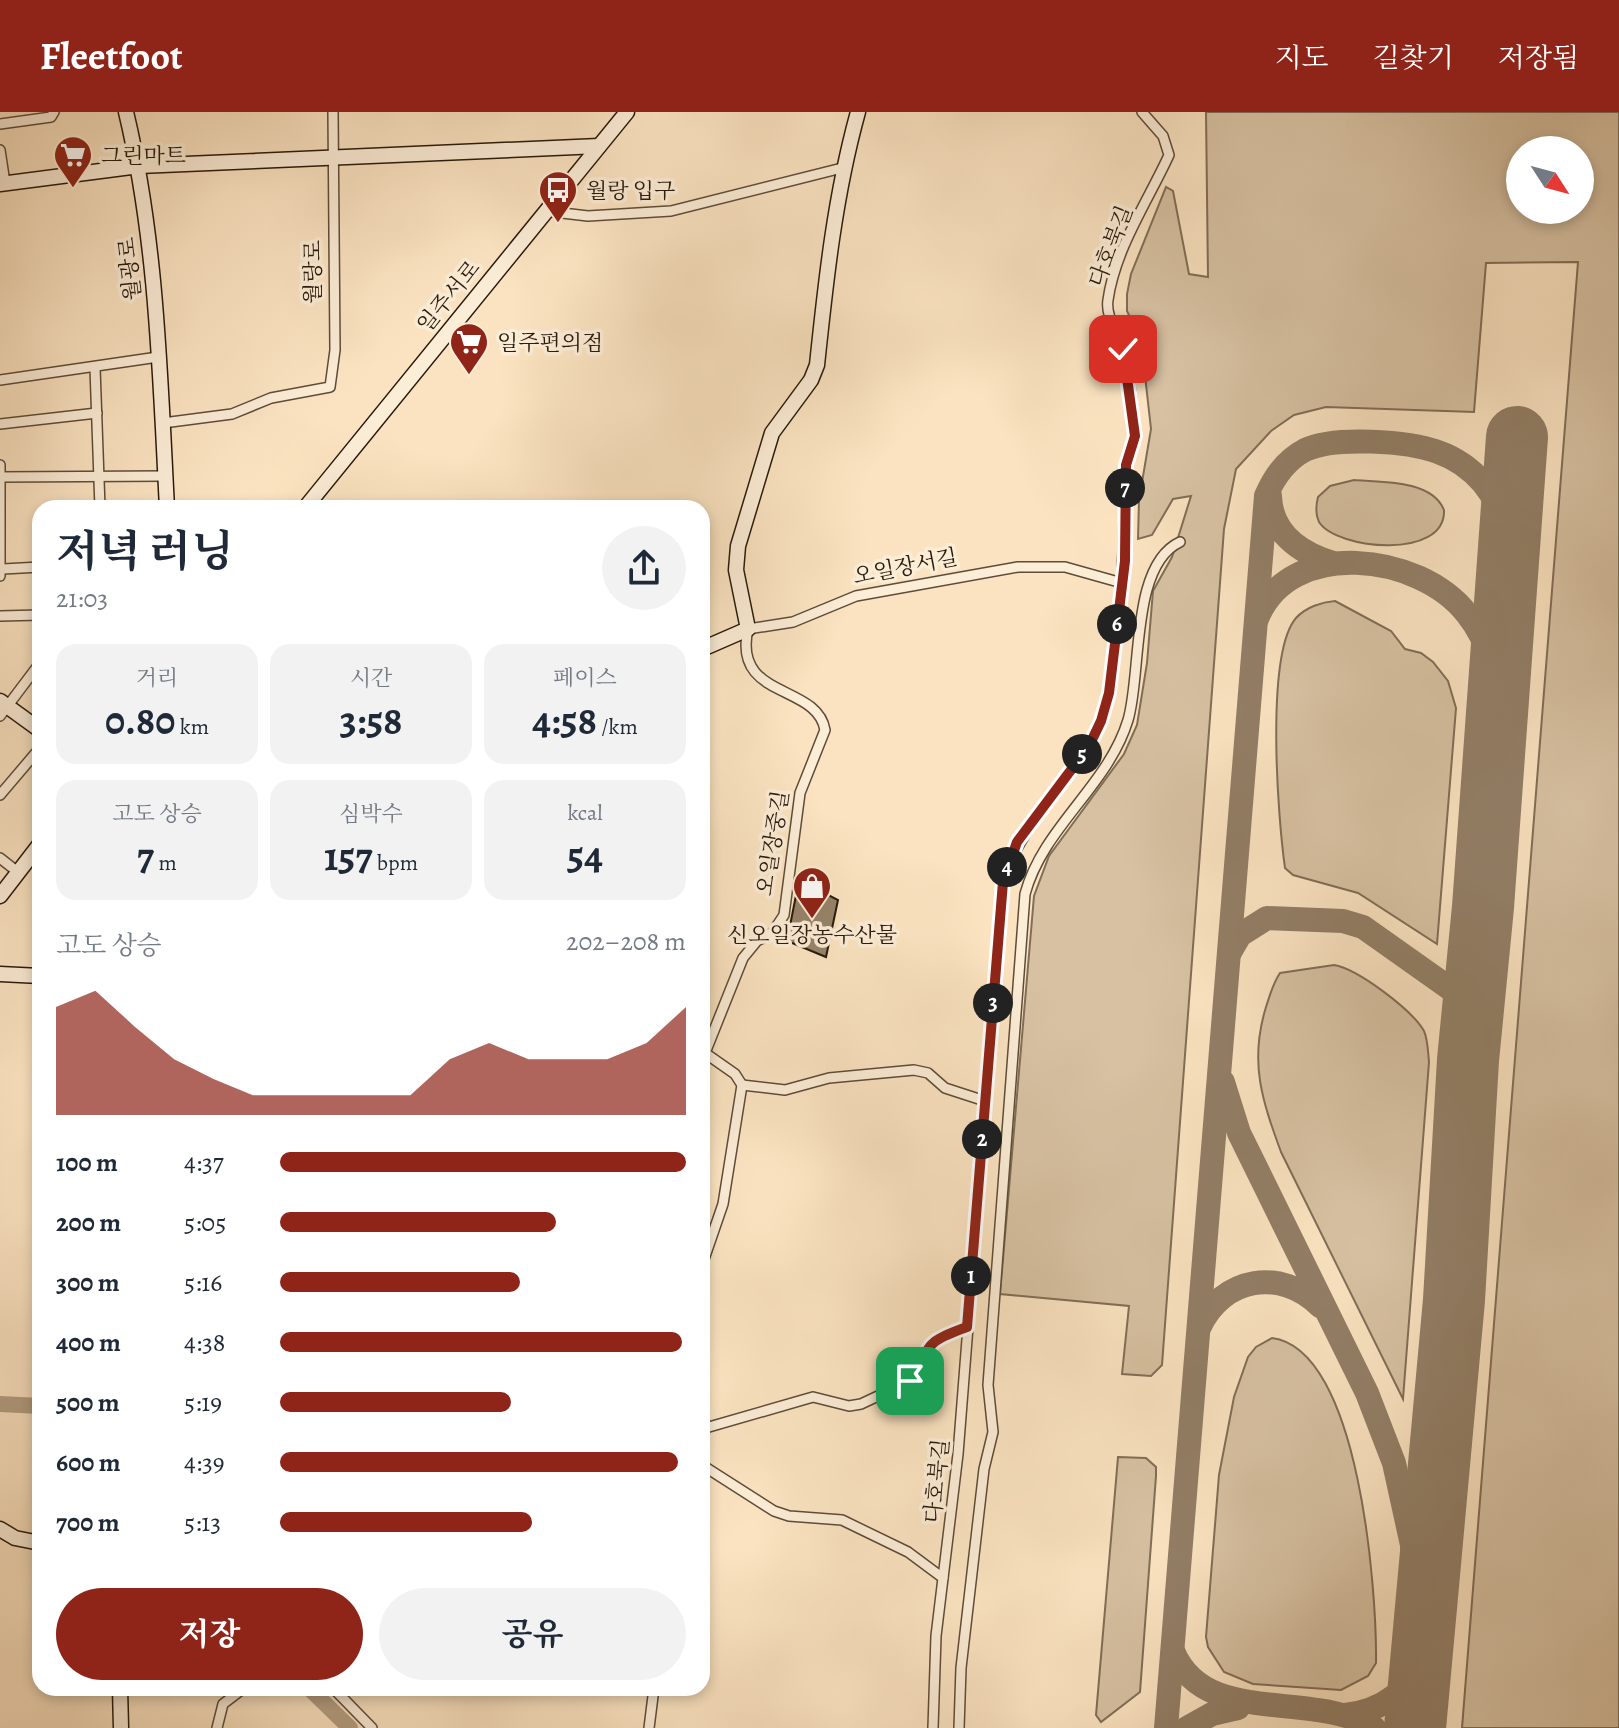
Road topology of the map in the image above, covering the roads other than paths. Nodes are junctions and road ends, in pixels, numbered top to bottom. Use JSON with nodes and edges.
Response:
{"nodes":[{"id":1,"x":54,"y":112,"type":"edge"},
{"id":2,"x":126,"y":112,"type":"edge"},
{"id":3,"x":333,"y":112,"type":"edge"},
{"id":4,"x":627,"y":112,"type":"edge"},
{"id":5,"x":858,"y":112,"type":"edge"},
{"id":6,"x":1142,"y":112,"type":"edge"},
{"id":7,"x":0,"y":124,"type":"edge"},
{"id":8,"x":599,"y":146,"type":"junction"},
{"id":9,"x":0,"y":150,"type":"edge"},
{"id":10,"x":334,"y":157,"type":"junction"},
{"id":11,"x":139,"y":166,"type":"junction"},
{"id":12,"x":842,"y":168,"type":"junction"},
{"id":13,"x":2,"y":184,"type":"edge"},
{"id":14,"x":545,"y":211,"type":"junction"},
{"id":15,"x":158,"y":357,"type":"junction"},
{"id":16,"x":95,"y":368,"type":"junction"},
{"id":17,"x":0,"y":380,"type":"edge"},
{"id":18,"x":97,"y":413,"type":"junction"},
{"id":19,"x":163,"y":423,"type":"junction"},
{"id":20,"x":0,"y":424,"type":"edge"},
{"id":21,"x":0,"y":465,"type":"edge"},
{"id":22,"x":165,"y":476,"type":"junction"},
{"id":23,"x":1,"y":477,"type":"edge"},
{"id":24,"x":98,"y":478,"type":"junction"},
{"id":25,"x":99,"y":500,"type":"edge"},
{"id":26,"x":166,"y":500,"type":"edge"},
{"id":27,"x":311,"y":500,"type":"edge"},
{"id":28,"x":1180,"y":542,"type":"dead end"},
{"id":29,"x":32,"y":568,"type":"edge"},
{"id":30,"x":1,"y":573,"type":"edge"},
{"id":31,"x":1122,"y":583,"type":"junction"},
{"id":32,"x":32,"y":615,"type":"edge"},
{"id":33,"x":0,"y":616,"type":"edge"},
{"id":34,"x":748,"y":629,"type":"junction"},
{"id":35,"x":710,"y":646,"type":"edge"},
{"id":36,"x":32,"y":673,"type":"edge"},
{"id":37,"x":3,"y":708,"type":"edge"},
{"id":38,"x":32,"y":725,"type":"edge"},
{"id":39,"x":32,"y":757,"type":"edge"},
{"id":40,"x":0,"y":795,"type":"edge"},
{"id":41,"x":32,"y":855,"type":"edge"},
{"id":42,"x":0,"y":858,"type":"edge"},
{"id":43,"x":19,"y":873,"type":"junction"},
{"id":44,"x":0,"y":896,"type":"edge"},
{"id":45,"x":3,"y":973,"type":"edge"},
{"id":46,"x":32,"y":975,"type":"edge"},
{"id":47,"x":710,"y":1038,"type":"edge"},
{"id":48,"x":710,"y":1056,"type":"edge"},
{"id":49,"x":742,"y":1085,"type":"junction"},
{"id":50,"x":985,"y":1101,"type":"junction"},
{"id":51,"x":710,"y":1242,"type":"edge"},
{"id":52,"x":967,"y":1327,"type":"junction"},
{"id":53,"x":710,"y":1427,"type":"edge"},
{"id":54,"x":710,"y":1470,"type":"edge"},
{"id":55,"x":0,"y":1529,"type":"edge"},
{"id":56,"x":32,"y":1541,"type":"edge"},
{"id":57,"x":943,"y":1578,"type":"junction"},
{"id":58,"x":120,"y":1696,"type":"edge"},
{"id":59,"x":234,"y":1696,"type":"edge"},
{"id":60,"x":341,"y":1696,"type":"edge"},
{"id":61,"x":653,"y":1696,"type":"edge"},
{"id":62,"x":121,"y":1728,"type":"edge"},
{"id":63,"x":217,"y":1728,"type":"edge"},
{"id":64,"x":372,"y":1728,"type":"edge"},
{"id":65,"x":649,"y":1728,"type":"edge"},
{"id":66,"x":933,"y":1728,"type":"edge"},
{"id":67,"x":959,"y":1728,"type":"edge"}],
"edges":[{"from":1,"to":7,"type":"street"},
{"from":2,"to":11,"type":"main road","name":"월광로"},
{"from":3,"to":10,"type":"street","name":"월랑로"},
{"from":4,"to":8,"type":"main road","name":"일주서로"},
{"from":5,"to":12,"type":"main road","name":"오일장중길"},
{"from":6,"to":31,"type":"street","name":"다호북길"},
{"from":8,"to":10,"type":"main road"},
{"from":8,"to":14,"type":"main road","name":"일주서로"},
{"from":9,"to":13,"type":"street"},
{"from":10,"to":11,"type":"main road"},
{"from":10,"to":19,"type":"street","name":"월랑로"},
{"from":11,"to":13,"type":"main road"},
{"from":11,"to":15,"type":"main road","name":"월광로"},
{"from":12,"to":14,"type":"street"},
{"from":12,"to":34,"type":"main road","name":"오일장중길"},
{"from":14,"to":27,"type":"main road","name":"일주서로"},
{"from":15,"to":16,"type":"street"},
{"from":15,"to":19,"type":"main road","name":"월광로"},
{"from":16,"to":17,"type":"street"},
{"from":16,"to":18,"type":"street"},
{"from":18,"to":20,"type":"street"},
{"from":18,"to":24,"type":"street"},
{"from":19,"to":22,"type":"main road","name":"월광로"},
{"from":21,"to":23,"type":"street"},
{"from":22,"to":24,"type":"street"},
{"from":22,"to":26,"type":"main road","name":"월광로"},
{"from":23,"to":24,"type":"street"},
{"from":23,"to":30,"type":"street"},
{"from":24,"to":25,"type":"street"},
{"from":28,"to":67,"type":"street"},
{"from":29,"to":30,"type":"street"},
{"from":31,"to":34,"type":"street","name":"오일장서길"},
{"from":31,"to":50,"type":"street","name":"다호북길"},
{"from":32,"to":33,"type":"street"},
{"from":34,"to":35,"type":"main road","name":"오일장서길"},
{"from":34,"to":47,"type":"street","name":"오일장중길"},
{"from":36,"to":37,"type":"street"},
{"from":37,"to":38,"type":"main road"},
{"from":39,"to":40,"type":"street"},
{"from":41,"to":43,"type":"main road"},
{"from":42,"to":43,"type":"street"},
{"from":43,"to":44,"type":"main road"},
{"from":45,"to":46,"type":"main road"},
{"from":48,"to":49,"type":"street","name":"오일장중길"},
{"from":49,"to":50,"type":"street"},
{"from":49,"to":51,"type":"street"},
{"from":50,"to":52,"type":"street","name":"다호북길"},
{"from":52,"to":53,"type":"street"},
{"from":52,"to":57,"type":"street","name":"다호북길"},
{"from":54,"to":57,"type":"street"},
{"from":55,"to":56,"type":"main road"},
{"from":57,"to":66,"type":"street","name":"다호북길"},
{"from":58,"to":62,"type":"main road"},
{"from":59,"to":63,"type":"street"},
{"from":60,"to":64,"type":"street"},
{"from":61,"to":65,"type":"street"}]}
